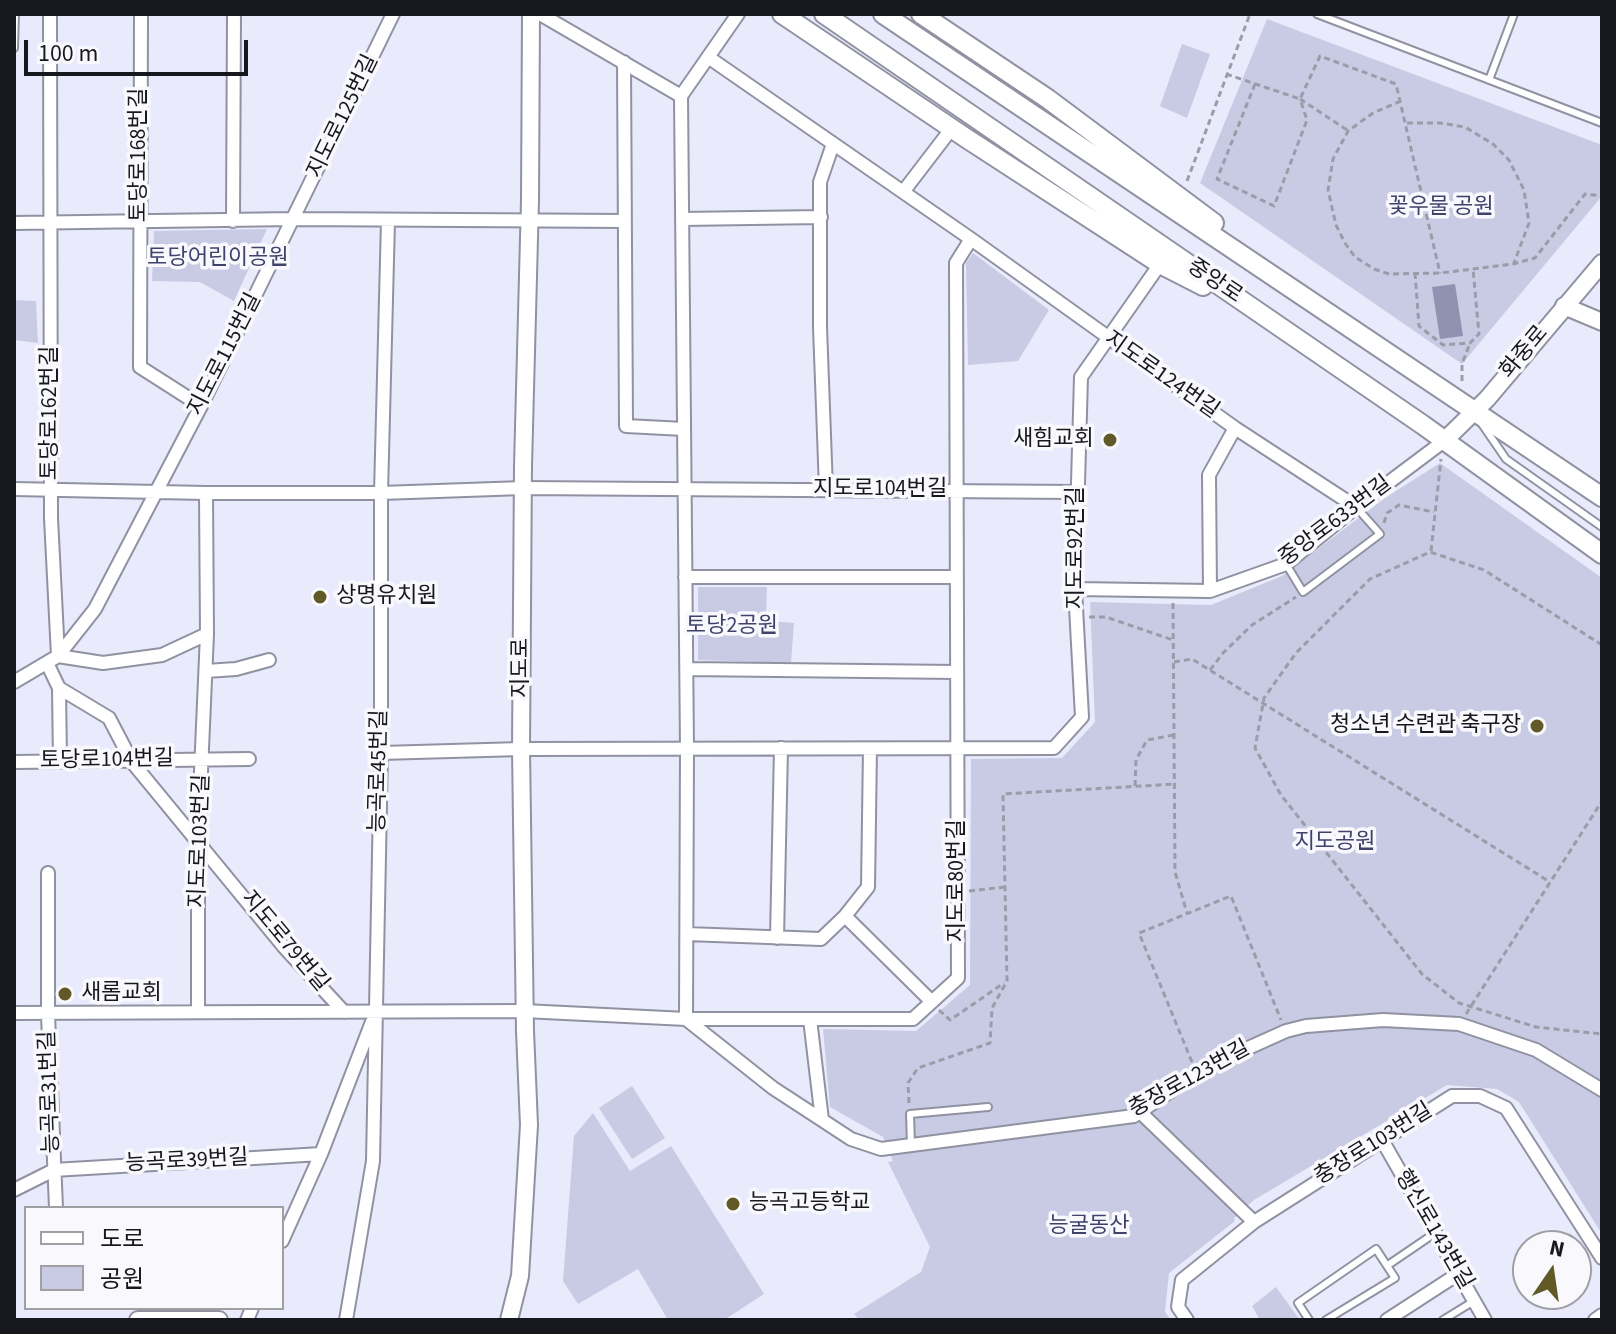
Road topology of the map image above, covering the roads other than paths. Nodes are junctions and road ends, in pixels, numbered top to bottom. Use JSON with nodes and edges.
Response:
{"nodes":[{"id":1,"x":15,"y":14,"type":"edge"},
{"id":2,"x":50,"y":14,"type":"edge"},
{"id":3,"x":141,"y":14,"type":"edge"},
{"id":4,"x":234,"y":14,"type":"edge"},
{"id":5,"x":393,"y":14,"type":"edge"},
{"id":6,"x":531,"y":14,"type":"edge"},
{"id":7,"x":540,"y":14,"type":"edge"},
{"id":8,"x":738,"y":14,"type":"edge"},
{"id":9,"x":782,"y":14,"type":"edge"},
{"id":10,"x":824,"y":14,"type":"edge"},
{"id":11,"x":883,"y":14,"type":"edge"},
{"id":12,"x":921,"y":14,"type":"edge"},
{"id":13,"x":1317,"y":14,"type":"edge"},
{"id":14,"x":1514,"y":14,"type":"edge"},
{"id":15,"x":1338,"y":18,"type":"edge"},
{"id":16,"x":14,"y":48,"type":"edge"},
{"id":17,"x":708,"y":57,"type":"junction"},
{"id":18,"x":624,"y":62,"type":"junction"},
{"id":19,"x":1489,"y":80,"type":"junction"},
{"id":20,"x":681,"y":96,"type":"junction"},
{"id":21,"x":1602,"y":123,"type":"edge"},
{"id":22,"x":952,"y":128,"type":"junction"},
{"id":23,"x":833,"y":144,"type":"junction"},
{"id":24,"x":903,"y":192,"type":"junction"},
{"id":25,"x":821,"y":217,"type":"junction"},
{"id":26,"x":294,"y":219,"type":"junction"},
{"id":27,"x":682,"y":219,"type":"junction"},
{"id":28,"x":530,"y":220,"type":"junction"},
{"id":29,"x":233,"y":221,"type":"junction"},
{"id":30,"x":388,"y":221,"type":"junction"},
{"id":31,"x":625,"y":221,"type":"junction"},
{"id":32,"x":140,"y":222,"type":"junction"},
{"id":33,"x":14,"y":223,"type":"edge"},
{"id":34,"x":50,"y":223,"type":"junction"},
{"id":35,"x":971,"y":239,"type":"junction"},
{"id":36,"x":1602,"y":263,"type":"edge"},
{"id":37,"x":1160,"y":264,"type":"junction"},
{"id":38,"x":1564,"y":306,"type":"junction"},
{"id":39,"x":1324,"y":308,"type":"junction"},
{"id":40,"x":1268,"y":319,"type":"junction"},
{"id":41,"x":1602,"y":322,"type":"edge"},
{"id":42,"x":1108,"y":339,"type":"junction"},
{"id":43,"x":201,"y":406,"type":"junction"},
{"id":44,"x":1473,"y":411,"type":"junction"},
{"id":45,"x":1235,"y":428,"type":"junction"},
{"id":46,"x":684,"y":429,"type":"junction"},
{"id":47,"x":1443,"y":450,"type":"junction"},
{"id":48,"x":51,"y":488,"type":"junction"},
{"id":49,"x":523,"y":488,"type":"junction"},
{"id":50,"x":14,"y":489,"type":"edge"},
{"id":51,"x":685,"y":489,"type":"junction"},
{"id":52,"x":826,"y":489,"type":"junction"},
{"id":53,"x":158,"y":490,"type":"junction"},
{"id":54,"x":957,"y":490,"type":"junction"},
{"id":55,"x":1076,"y":492,"type":"junction"},
{"id":56,"x":206,"y":493,"type":"junction"},
{"id":57,"x":381,"y":493,"type":"junction"},
{"id":58,"x":1602,"y":497,"type":"edge"},
{"id":59,"x":1356,"y":507,"type":"junction"},
{"id":60,"x":1602,"y":527,"type":"edge"},
{"id":61,"x":1597,"y":549,"type":"edge"},
{"id":62,"x":1286,"y":564,"type":"junction"},
{"id":63,"x":685,"y":577,"type":"junction"},
{"id":64,"x":956,"y":577,"type":"junction"},
{"id":65,"x":1075,"y":589,"type":"junction"},
{"id":66,"x":1210,"y":591,"type":"junction"},
{"id":67,"x":207,"y":634,"type":"junction"},
{"id":68,"x":52,"y":660,"type":"junction"},
{"id":69,"x":269,"y":660,"type":"dead end"},
{"id":70,"x":687,"y":669,"type":"junction"},
{"id":71,"x":206,"y":671,"type":"junction"},
{"id":72,"x":956,"y":672,"type":"junction"},
{"id":73,"x":14,"y":682,"type":"edge"},
{"id":74,"x":59,"y":688,"type":"junction"},
{"id":75,"x":781,"y":748,"type":"junction"},
{"id":76,"x":957,"y":748,"type":"junction"},
{"id":77,"x":521,"y":749,"type":"junction"},
{"id":78,"x":687,"y":749,"type":"junction"},
{"id":79,"x":870,"y":749,"type":"junction"},
{"id":80,"x":381,"y":753,"type":"junction"},
{"id":81,"x":204,"y":759,"type":"junction"},
{"id":82,"x":249,"y":759,"type":"dead end"},
{"id":83,"x":60,"y":761,"type":"junction"},
{"id":84,"x":14,"y":762,"type":"edge"},
{"id":85,"x":132,"y":762,"type":"junction"},
{"id":86,"x":198,"y":840,"type":"junction"},
{"id":87,"x":48,"y":873,"type":"dead end"},
{"id":88,"x":845,"y":916,"type":"junction"},
{"id":89,"x":687,"y":934,"type":"junction"},
{"id":90,"x":777,"y":938,"type":"junction"},
{"id":91,"x":932,"y":1002,"type":"junction"},
{"id":92,"x":376,"y":1011,"type":"junction"},
{"id":93,"x":524,"y":1011,"type":"junction"},
{"id":94,"x":198,"y":1012,"type":"junction"},
{"id":95,"x":344,"y":1012,"type":"junction"},
{"id":96,"x":14,"y":1013,"type":"edge"},
{"id":97,"x":48,"y":1015,"type":"junction"},
{"id":98,"x":686,"y":1019,"type":"junction"},
{"id":99,"x":810,"y":1019,"type":"junction"},
{"id":100,"x":1601,"y":1087,"type":"edge"},
{"id":101,"x":988,"y":1107,"type":"dead end"},
{"id":102,"x":1140,"y":1112,"type":"junction"},
{"id":103,"x":822,"y":1120,"type":"junction"},
{"id":104,"x":1382,"y":1140,"type":"junction"},
{"id":105,"x":911,"y":1145,"type":"junction"},
{"id":106,"x":321,"y":1154,"type":"junction"},
{"id":107,"x":54,"y":1170,"type":"junction"},
{"id":108,"x":14,"y":1190,"type":"edge"},
{"id":109,"x":56,"y":1206,"type":"edge"},
{"id":110,"x":1254,"y":1222,"type":"junction"},
{"id":111,"x":1435,"y":1233,"type":"junction"},
{"id":112,"x":284,"y":1237,"type":"edge"},
{"id":113,"x":1602,"y":1258,"type":"edge"},
{"id":114,"x":1388,"y":1265,"type":"junction"},
{"id":115,"x":1458,"y":1274,"type":"junction"},
{"id":116,"x":1474,"y":1301,"type":"junction"},
{"id":117,"x":1602,"y":1315,"type":"edge"},
{"id":118,"x":138,"y":1320,"type":"edge"},
{"id":119,"x":219,"y":1320,"type":"edge"},
{"id":120,"x":346,"y":1320,"type":"edge"},
{"id":121,"x":509,"y":1320,"type":"edge"},
{"id":122,"x":1187,"y":1320,"type":"edge"},
{"id":123,"x":1309,"y":1320,"type":"edge"},
{"id":124,"x":1326,"y":1320,"type":"edge"},
{"id":125,"x":1387,"y":1320,"type":"edge"},
{"id":126,"x":1443,"y":1320,"type":"edge"},
{"id":127,"x":1485,"y":1320,"type":"edge"},
{"id":128,"x":1595,"y":1320,"type":"edge"}],
"edges":[{"from":1,"to":16,"type":"lane"},
{"from":2,"to":34,"type":"street","name":"토당로162번길"},
{"from":3,"to":32,"type":"street","name":"토당로168번길"},
{"from":4,"to":29,"type":"street"},
{"from":5,"to":26,"type":"street","name":"지도로125번길"},
{"from":6,"to":28,"type":"main road","name":"지도로"},
{"from":7,"to":18,"type":"street"},
{"from":8,"to":17,"type":"street"},
{"from":9,"to":22,"type":"main road"},
{"from":10,"to":40,"type":"main road","name":"중앙로"},
{"from":11,"to":39,"type":"main road","name":"중앙로"},
{"from":12,"to":39,"type":"main road"},
{"from":13,"to":15,"type":"lane"},
{"from":14,"to":19,"type":"lane"},
{"from":15,"to":19,"type":"lane"},
{"from":17,"to":20,"type":"street"},
{"from":17,"to":23,"type":"street","name":"지도로124번길"},
{"from":18,"to":20,"type":"street"},
{"from":18,"to":31,"type":"street"},
{"from":19,"to":21,"type":"lane"},
{"from":20,"to":27,"type":"street"},
{"from":22,"to":24,"type":"street"},
{"from":22,"to":37,"type":"main road"},
{"from":23,"to":24,"type":"street","name":"지도로124번길"},
{"from":23,"to":25,"type":"street"},
{"from":24,"to":35,"type":"street","name":"지도로124번길"},
{"from":25,"to":27,"type":"street"},
{"from":25,"to":52,"type":"street"},
{"from":26,"to":29,"type":"street"},
{"from":26,"to":30,"type":"street"},
{"from":26,"to":43,"type":"street","name":"지도로115번길"},
{"from":27,"to":46,"type":"street"},
{"from":28,"to":30,"type":"street"},
{"from":28,"to":31,"type":"street"},
{"from":28,"to":49,"type":"main road","name":"지도로"},
{"from":29,"to":32,"type":"street"},
{"from":30,"to":57,"type":"street","name":"능곡로45번길"},
{"from":31,"to":46,"type":"street"},
{"from":32,"to":34,"type":"street"},
{"from":32,"to":43,"type":"street","name":"토당로168번길"},
{"from":33,"to":34,"type":"street"},
{"from":34,"to":48,"type":"street","name":"토당로162번길"},
{"from":35,"to":42,"type":"street","name":"지도로124번길"},
{"from":35,"to":54,"type":"street"},
{"from":36,"to":38,"type":"main road","name":"화중로"},
{"from":37,"to":40,"type":"main road"},
{"from":37,"to":42,"type":"street","name":"지도로92번길"},
{"from":38,"to":41,"type":"main road"},
{"from":38,"to":44,"type":"main road","name":"화중로"},
{"from":39,"to":44,"type":"main road","name":"중앙로"},
{"from":40,"to":47,"type":"main road","name":"중앙로"},
{"from":42,"to":45,"type":"street","name":"지도로124번길"},
{"from":42,"to":55,"type":"street","name":"지도로92번길"},
{"from":43,"to":53,"type":"street","name":"지도로115번길"},
{"from":44,"to":47,"type":"main road","name":"화중로"},
{"from":44,"to":58,"type":"main road","name":"중앙로"},
{"from":44,"to":60,"type":"lane"},
{"from":45,"to":59,"type":"street","name":"지도로124번길"},
{"from":45,"to":66,"type":"street"},
{"from":46,"to":51,"type":"street"},
{"from":47,"to":59,"type":"street","name":"중앙로633번길"},
{"from":47,"to":61,"type":"main road","name":"중앙로"},
{"from":48,"to":50,"type":"street"},
{"from":48,"to":53,"type":"street"},
{"from":48,"to":68,"type":"street","name":"토당로162번길"},
{"from":49,"to":51,"type":"street","name":"지도로104번길"},
{"from":49,"to":57,"type":"street"},
{"from":49,"to":77,"type":"main road","name":"지도로"},
{"from":51,"to":52,"type":"street","name":"지도로104번길"},
{"from":51,"to":63,"type":"street"},
{"from":52,"to":54,"type":"street","name":"지도로104번길"},
{"from":53,"to":56,"type":"street"},
{"from":53,"to":68,"type":"street"},
{"from":54,"to":55,"type":"street","name":"지도로104번길"},
{"from":54,"to":64,"type":"street"},
{"from":55,"to":65,"type":"street","name":"지도로92번길"},
{"from":56,"to":57,"type":"street"},
{"from":56,"to":67,"type":"street","name":"지도로103번길"},
{"from":57,"to":80,"type":"street","name":"능곡로45번길"},
{"from":59,"to":62,"type":"street","name":"중앙로633번길"},
{"from":59,"to":62,"type":"lane"},
{"from":62,"to":66,"type":"street","name":"중앙로633번길"},
{"from":63,"to":64,"type":"street"},
{"from":63,"to":70,"type":"street"},
{"from":64,"to":72,"type":"street"},
{"from":65,"to":66,"type":"street","name":"중앙로633번길"},
{"from":65,"to":76,"type":"street","name":"지도로92번길"},
{"from":67,"to":68,"type":"street"},
{"from":67,"to":71,"type":"street","name":"지도로103번길"},
{"from":68,"to":73,"type":"street"},
{"from":68,"to":74,"type":"street","name":"토당로162번길"},
{"from":69,"to":71,"type":"street"},
{"from":70,"to":72,"type":"street"},
{"from":70,"to":78,"type":"street"},
{"from":71,"to":81,"type":"street","name":"지도로103번길"},
{"from":72,"to":76,"type":"street"},
{"from":74,"to":83,"type":"street","name":"토당로162번길"},
{"from":74,"to":85,"type":"street","name":"지도로79번길"},
{"from":75,"to":78,"type":"street","name":"지도로92번길"},
{"from":75,"to":79,"type":"street","name":"지도로92번길"},
{"from":75,"to":90,"type":"street"},
{"from":76,"to":79,"type":"street","name":"지도로92번길"},
{"from":76,"to":91,"type":"street","name":"지도로80번길"},
{"from":77,"to":78,"type":"street","name":"지도로92번길"},
{"from":77,"to":80,"type":"street","name":"지도로92번길"},
{"from":77,"to":93,"type":"main road","name":"지도로"},
{"from":78,"to":89,"type":"street"},
{"from":79,"to":88,"type":"street"},
{"from":80,"to":92,"type":"street","name":"능곡로45번길"},
{"from":81,"to":82,"type":"street","name":"토당로104번길"},
{"from":81,"to":85,"type":"street","name":"토당로104번길"},
{"from":81,"to":86,"type":"street","name":"지도로103번길"},
{"from":83,"to":84,"type":"street","name":"토당로104번길"},
{"from":83,"to":85,"type":"street","name":"토당로104번길"},
{"from":85,"to":86,"type":"street","name":"지도로79번길"},
{"from":86,"to":94,"type":"street","name":"지도로103번길"},
{"from":86,"to":95,"type":"street","name":"지도로79번길"},
{"from":87,"to":97,"type":"street"},
{"from":88,"to":90,"type":"street"},
{"from":88,"to":91,"type":"street"},
{"from":89,"to":90,"type":"street"},
{"from":89,"to":98,"type":"street"},
{"from":91,"to":99,"type":"street","name":"지도로80번길"},
{"from":92,"to":93,"type":"street","name":"지도로79번길"},
{"from":92,"to":95,"type":"street","name":"지도로79번길"},
{"from":92,"to":106,"type":"street"},
{"from":92,"to":120,"type":"street","name":"능곡로45번길"},
{"from":93,"to":98,"type":"street","name":"지도로80번길"},
{"from":93,"to":121,"type":"main road","name":"지도로"},
{"from":94,"to":95,"type":"street","name":"지도로79번길"},
{"from":94,"to":97,"type":"street","name":"지도로79번길"},
{"from":96,"to":97,"type":"street","name":"지도로79번길"},
{"from":97,"to":107,"type":"street","name":"능곡로31번길"},
{"from":98,"to":99,"type":"street","name":"지도로80번길"},
{"from":98,"to":103,"type":"street"},
{"from":99,"to":103,"type":"street"},
{"from":100,"to":102,"type":"street","name":"충장로123번길"},
{"from":101,"to":105,"type":"lane"},
{"from":102,"to":105,"type":"street","name":"충장로123번길"},
{"from":102,"to":110,"type":"street"},
{"from":103,"to":105,"type":"street","name":"충장로123번길"},
{"from":104,"to":110,"type":"street","name":"충장로103번길"},
{"from":104,"to":111,"type":"street","name":"행신로143번길"},
{"from":104,"to":113,"type":"street","name":"충장로103번길"},
{"from":106,"to":107,"type":"street","name":"능곡로39번길"},
{"from":106,"to":112,"type":"street"},
{"from":107,"to":108,"type":"street","name":"능곡로31번길"},
{"from":107,"to":109,"type":"street","name":"능곡로31번길"},
{"from":110,"to":122,"type":"street","name":"충장로103번길"},
{"from":111,"to":114,"type":"lane"},
{"from":111,"to":115,"type":"street","name":"행신로143번길"},
{"from":114,"to":123,"type":"lane"},
{"from":114,"to":124,"type":"lane"},
{"from":115,"to":116,"type":"street","name":"행신로143번길"},
{"from":115,"to":125,"type":"street"},
{"from":116,"to":126,"type":"lane"},
{"from":116,"to":127,"type":"street","name":"행신로143번길"},
{"from":117,"to":128,"type":"street"},
{"from":118,"to":119,"type":"main road"}]}
